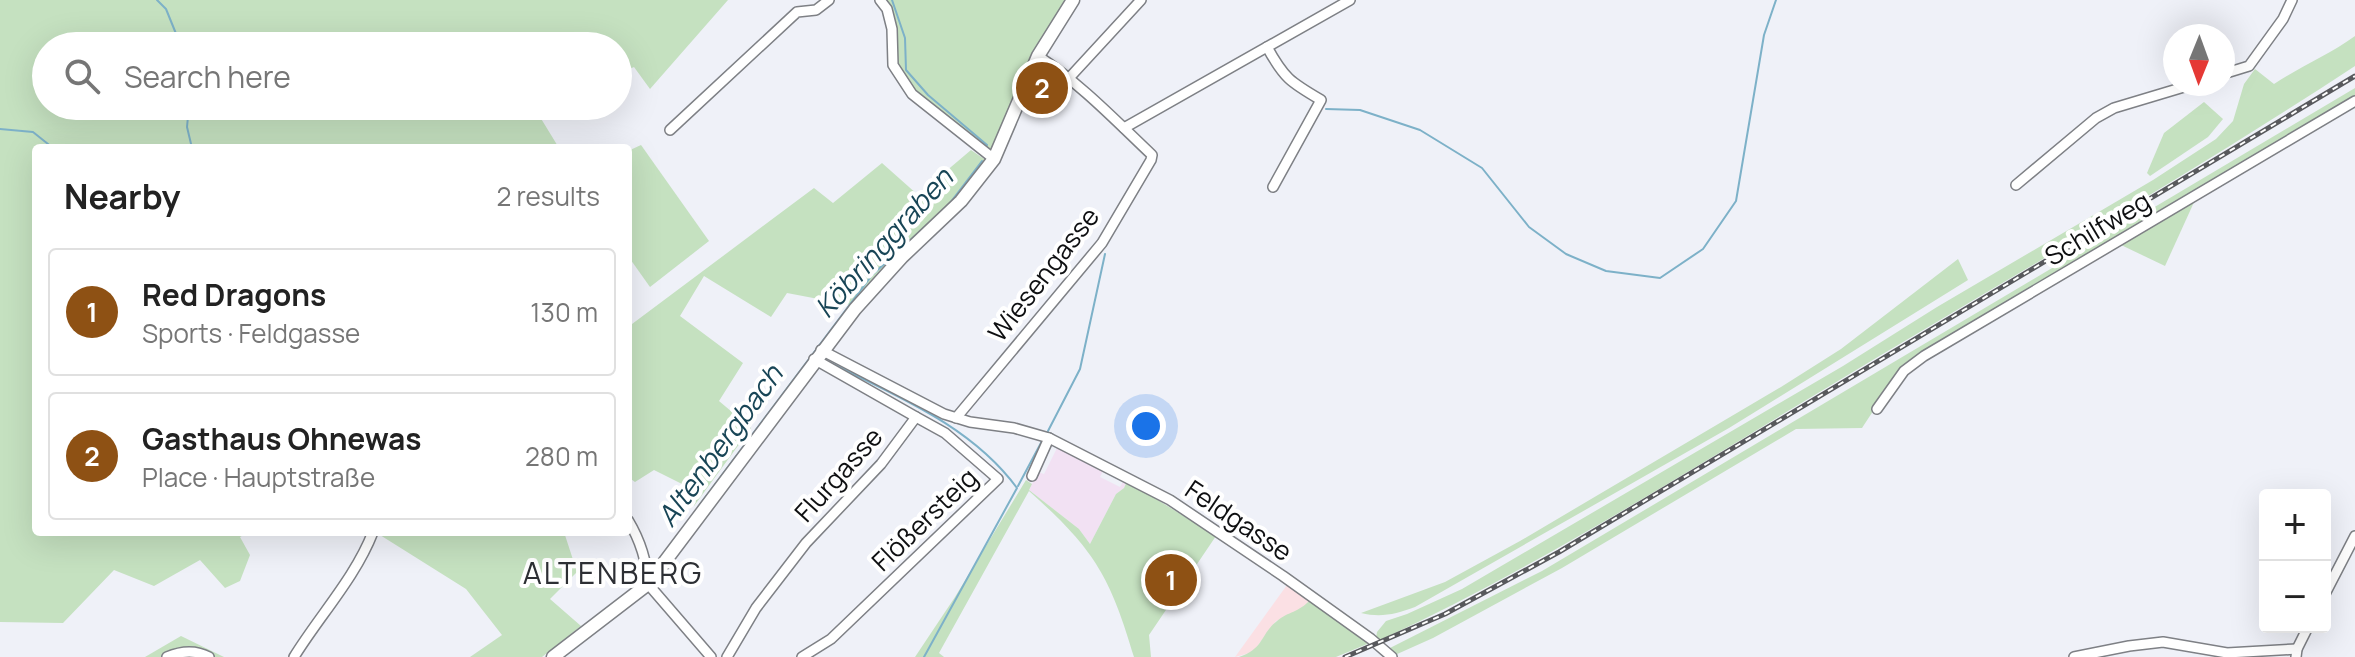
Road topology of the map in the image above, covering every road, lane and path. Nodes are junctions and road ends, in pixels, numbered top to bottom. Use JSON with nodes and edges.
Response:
{"nodes":[{"id":1,"x":829,"y":0,"type":"edge"},
{"id":2,"x":880,"y":0,"type":"edge"},
{"id":3,"x":1073,"y":0,"type":"edge"},
{"id":4,"x":1141,"y":0,"type":"edge"},
{"id":5,"x":1350,"y":0,"type":"edge"},
{"id":6,"x":2292,"y":0,"type":"edge"},
{"id":7,"x":1267,"y":47,"type":"junction"},
{"id":8,"x":1038,"y":56,"type":"junction"},
{"id":9,"x":2235,"y":70,"type":"edge"},
{"id":10,"x":1070,"y":77,"type":"junction"},
{"id":11,"x":2163,"y":92,"type":"edge"},
{"id":12,"x":2355,"y":101,"type":"edge"},
{"id":13,"x":1124,"y":128,"type":"junction"},
{"id":14,"x":670,"y":130,"type":"dead end"},
{"id":15,"x":994,"y":159,"type":"junction"},
{"id":16,"x":2016,"y":185,"type":"dead end"},
{"id":17,"x":1273,"y":187,"type":"dead end"},
{"id":18,"x":818,"y":354,"type":"junction"},
{"id":19,"x":1877,"y":409,"type":"dead end"},
{"id":20,"x":916,"y":417,"type":"junction"},
{"id":21,"x":956,"y":418,"type":"junction"},
{"id":22,"x":1049,"y":438,"type":"junction"},
{"id":23,"x":1032,"y":476,"type":"dead end"},
{"id":24,"x":632,"y":530,"type":"edge"},
{"id":25,"x":371,"y":536,"type":"edge"},
{"id":26,"x":2355,"y":536,"type":"edge"},
{"id":27,"x":2331,"y":582,"type":"edge"},
{"id":28,"x":648,"y":584,"type":"junction"},
{"id":29,"x":2305,"y":633,"type":"edge"},
{"id":30,"x":2297,"y":653,"type":"edge"},
{"id":31,"x":167,"y":657,"type":"edge"},
{"id":32,"x":209,"y":657,"type":"edge"},
{"id":33,"x":294,"y":657,"type":"edge"},
{"id":34,"x":553,"y":657,"type":"edge"},
{"id":35,"x":711,"y":657,"type":"edge"},
{"id":36,"x":727,"y":657,"type":"edge"},
{"id":37,"x":802,"y":657,"type":"edge"},
{"id":38,"x":1392,"y":657,"type":"edge"},
{"id":39,"x":2074,"y":657,"type":"edge"}],
"edges":[{"from":1,"to":14,"type":"street"},
{"from":2,"to":15,"type":"street"},
{"from":3,"to":8,"type":"main road"},
{"from":4,"to":10,"type":"street"},
{"from":5,"to":7,"type":"street"},
{"from":6,"to":9,"type":"street"},
{"from":7,"to":13,"type":"street"},
{"from":7,"to":17,"type":"street"},
{"from":8,"to":10,"type":"street","name":"Wiesengasse"},
{"from":8,"to":15,"type":"main road"},
{"from":10,"to":13,"type":"street","name":"Wiesengasse"},
{"from":11,"to":16,"type":"street"},
{"from":12,"to":19,"type":"street","name":"Schilfweg"},
{"from":13,"to":21,"type":"street","name":"Wiesengasse"},
{"from":15,"to":18,"type":"main road"},
{"from":18,"to":20,"type":"street","name":"Flurgasse"},
{"from":18,"to":21,"type":"street","name":"Feldgasse"},
{"from":18,"to":28,"type":"main road"},
{"from":20,"to":36,"type":"street","name":"Flurgasse"},
{"from":20,"to":37,"type":"street","name":"Flößersteig"},
{"from":21,"to":22,"type":"street","name":"Feldgasse"},
{"from":22,"to":23,"type":"street"},
{"from":22,"to":38,"type":"street","name":"Feldgasse"},
{"from":24,"to":28,"type":"street"},
{"from":25,"to":33,"type":"street"},
{"from":26,"to":27,"type":"street"},
{"from":28,"to":34,"type":"main road"},
{"from":28,"to":35,"type":"street"},
{"from":29,"to":30,"type":"street"},
{"from":30,"to":39,"type":"street"},
{"from":31,"to":32,"type":"street"}]}
